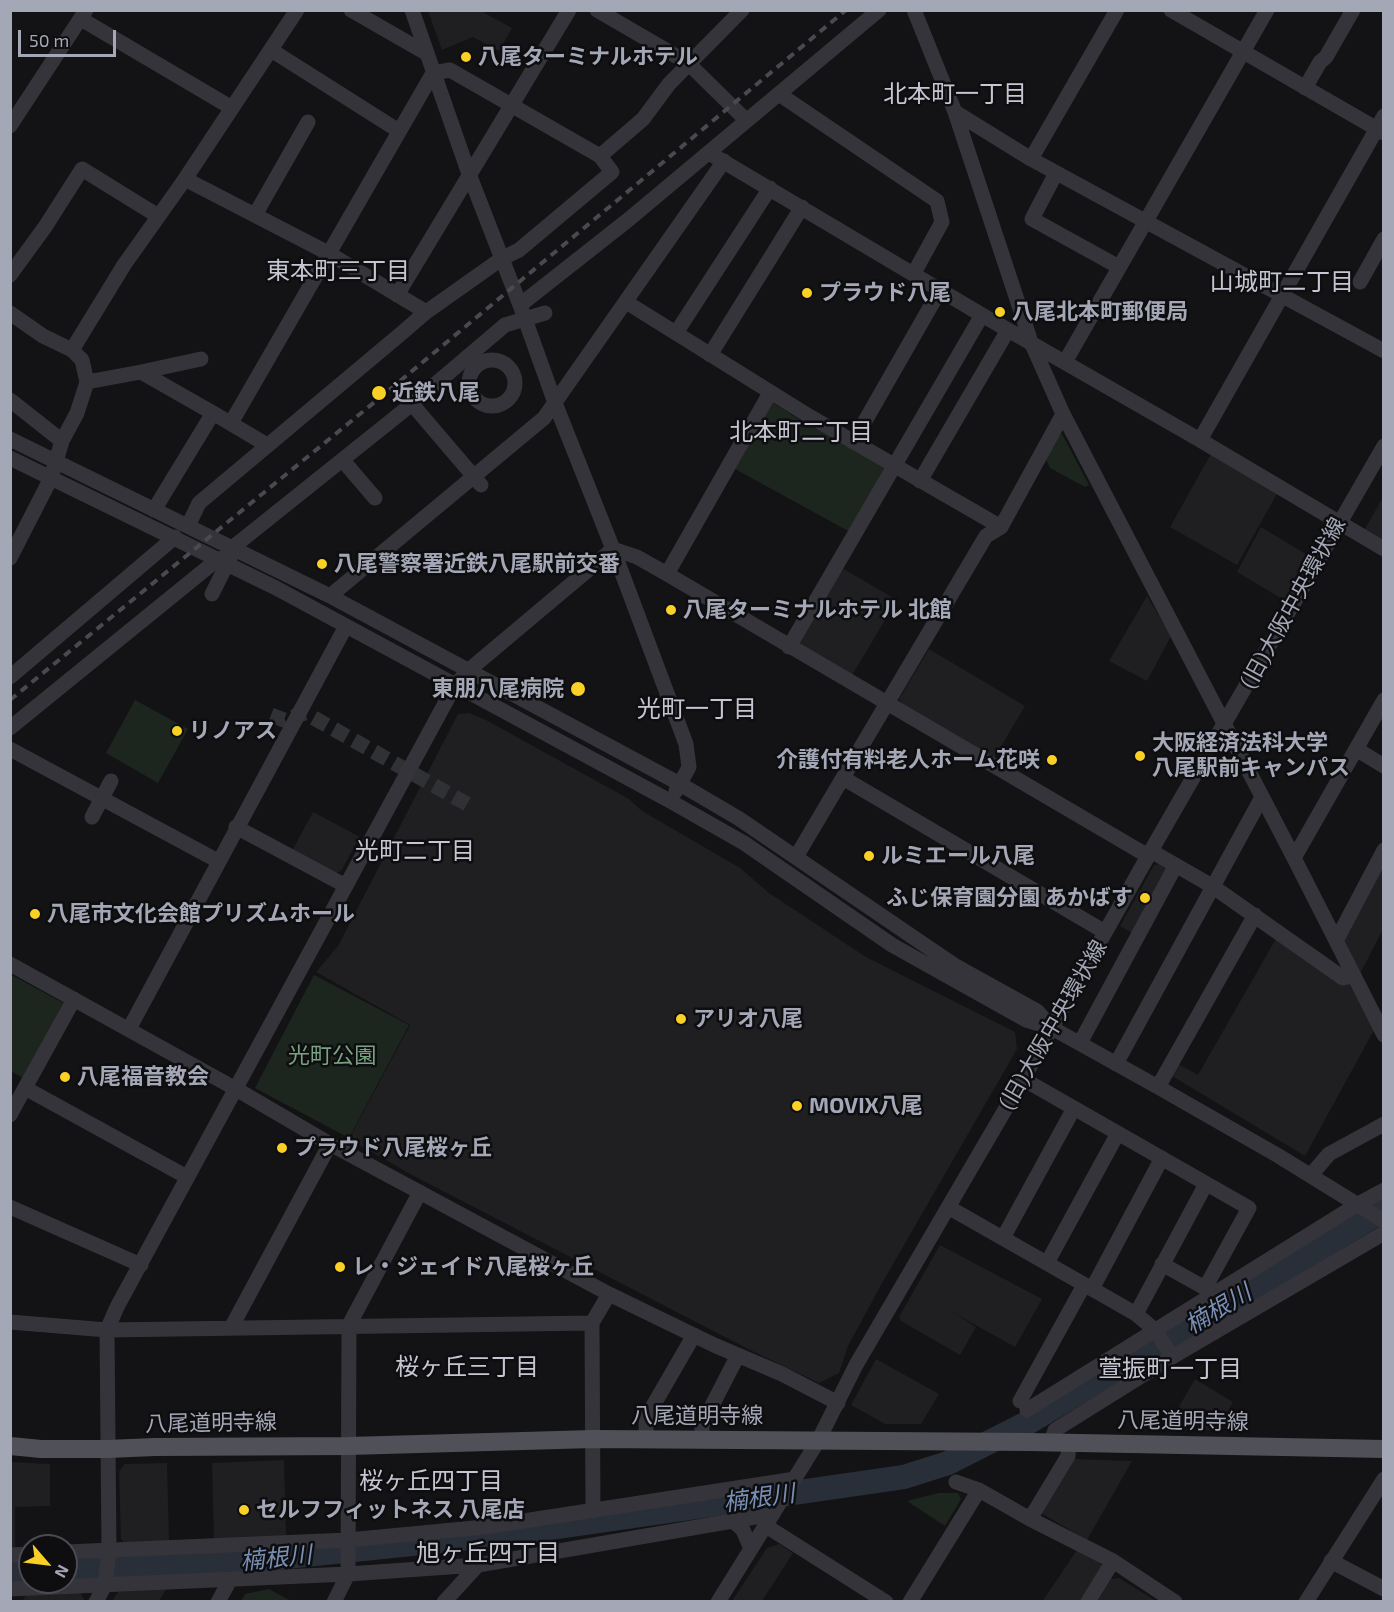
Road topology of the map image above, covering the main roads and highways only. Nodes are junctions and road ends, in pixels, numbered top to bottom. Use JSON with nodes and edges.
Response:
{"nodes":[{"id":1,"x":10,"y":1446,"type":"edge"},
{"id":2,"x":1383,"y":1449,"type":"edge"}],
"edges":[{"from":1,"to":2,"type":"main road","name":"八尾道明寺線"}]}
